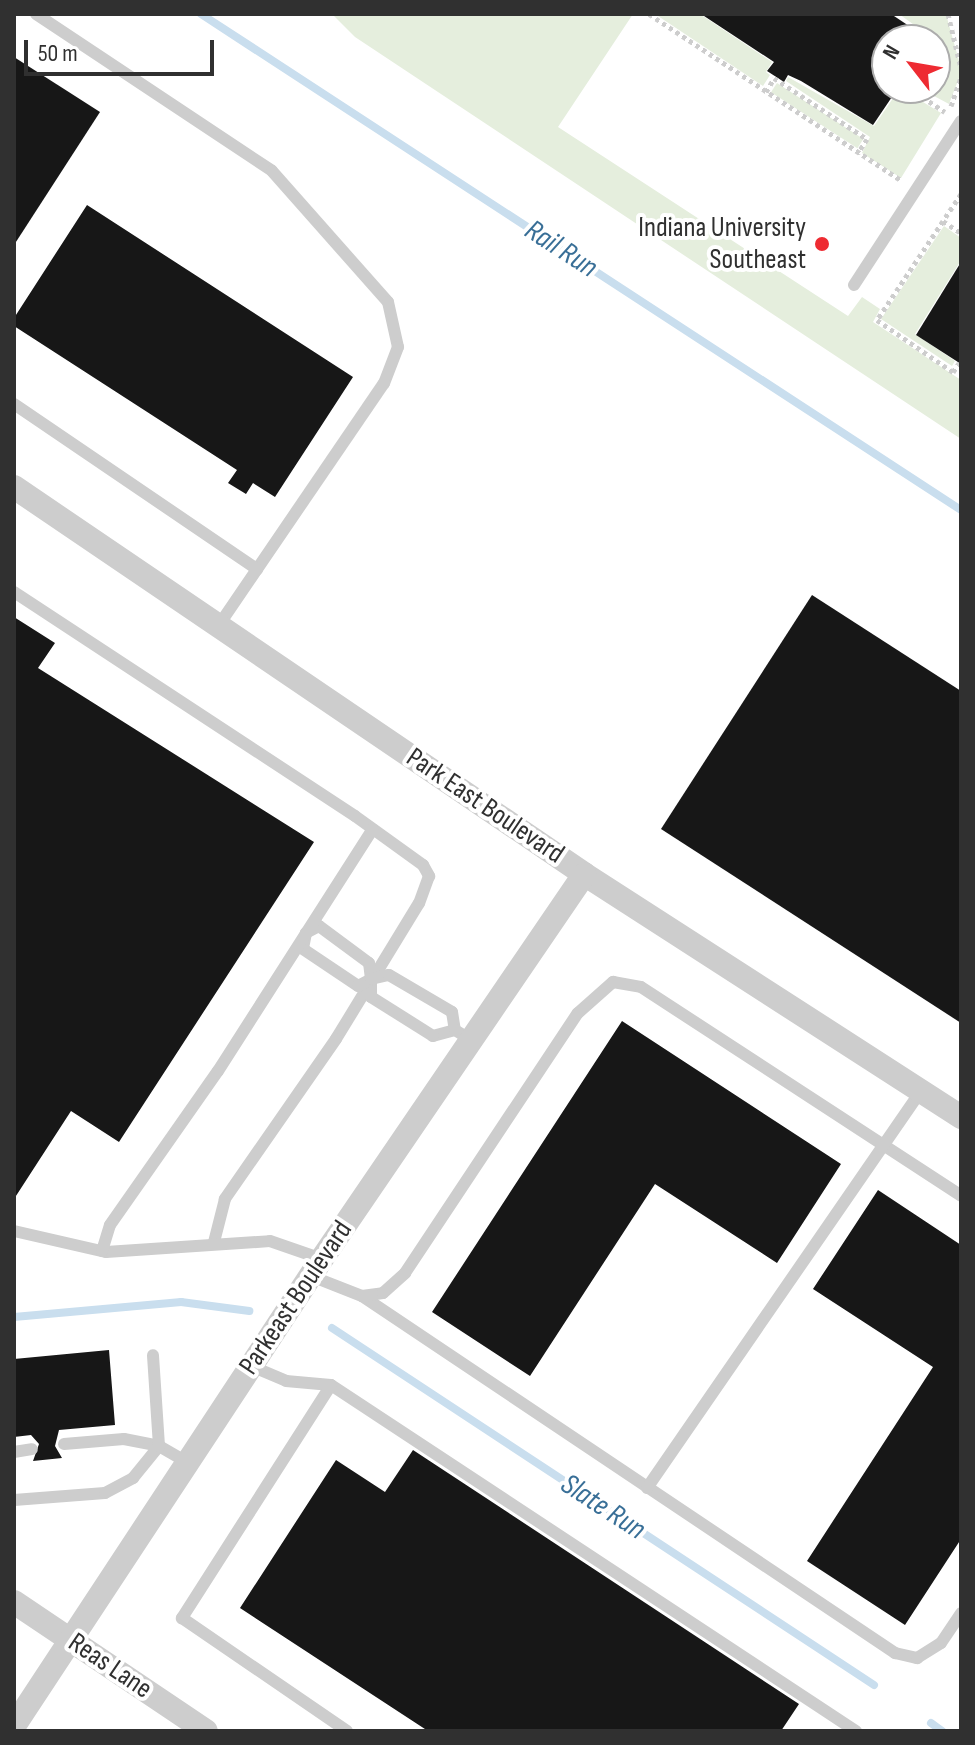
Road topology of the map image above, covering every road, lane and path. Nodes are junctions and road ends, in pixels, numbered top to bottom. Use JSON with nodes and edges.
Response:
{"nodes":[{"id":1,"x":36,"y":14,"type":"edge"},
{"id":2,"x":649,"y":14,"type":"edge"},
{"id":3,"x":948,"y":14,"type":"edge"},
{"id":4,"x":961,"y":68,"type":"edge"},
{"id":5,"x":961,"y":77,"type":"edge"},
{"id":6,"x":766,"y":92,"type":"junction"},
{"id":7,"x":934,"y":104,"type":"edge"},
{"id":8,"x":946,"y":112,"type":"junction"},
{"id":9,"x":961,"y":121,"type":"edge"},
{"id":10,"x":938,"y":125,"type":"dead end"},
{"id":11,"x":858,"y":153,"type":"junction"},
{"id":12,"x":909,"y":170,"type":"dead end"},
{"id":13,"x":961,"y":194,"type":"edge"},
{"id":14,"x":943,"y":221,"type":"junction"},
{"id":15,"x":961,"y":233,"type":"edge"},
{"id":16,"x":854,"y":285,"type":"dead end"},
{"id":17,"x":959,"y":363,"type":"edge"},
{"id":18,"x":14,"y":404,"type":"edge"},
{"id":19,"x":14,"y":487,"type":"edge"},
{"id":20,"x":257,"y":569,"type":"junction"},
{"id":21,"x":14,"y":592,"type":"edge"},
{"id":22,"x":219,"y":625,"type":"junction"},
{"id":23,"x":373,"y":829,"type":"junction"},
{"id":24,"x":584,"y":874,"type":"junction"},
{"id":25,"x":306,"y":933,"type":"junction"},
{"id":26,"x":371,"y":979,"type":"junction"},
{"id":27,"x":463,"y":1035,"type":"junction"},
{"id":28,"x":921,"y":1091,"type":"junction"},
{"id":29,"x":961,"y":1117,"type":"edge"},
{"id":30,"x":884,"y":1146,"type":"junction"},
{"id":31,"x":961,"y":1196,"type":"edge"},
{"id":32,"x":14,"y":1231,"type":"edge"},
{"id":33,"x":214,"y":1242,"type":"junction"},
{"id":34,"x":102,"y":1251,"type":"junction"},
{"id":35,"x":316,"y":1267,"type":"junction"},
{"id":36,"x":362,"y":1296,"type":"junction"},
{"id":37,"x":153,"y":1355,"type":"dead end"},
{"id":38,"x":251,"y":1366,"type":"junction"},
{"id":39,"x":331,"y":1385,"type":"junction"},
{"id":40,"x":64,"y":1444,"type":"dead end"},
{"id":41,"x":159,"y":1446,"type":"junction"},
{"id":42,"x":32,"y":1449,"type":"dead end"},
{"id":43,"x":14,"y":1452,"type":"edge"},
{"id":44,"x":187,"y":1462,"type":"junction"},
{"id":45,"x":647,"y":1488,"type":"junction"},
{"id":46,"x":14,"y":1500,"type":"edge"},
{"id":47,"x":14,"y":1602,"type":"edge"},
{"id":48,"x":961,"y":1613,"type":"edge"},
{"id":49,"x":70,"y":1639,"type":"junction"},
{"id":50,"x":17,"y":1713,"type":"edge"},
{"id":51,"x":206,"y":1731,"type":"edge"},
{"id":52,"x":347,"y":1731,"type":"edge"},
{"id":53,"x":856,"y":1731,"type":"edge"}],
"edges":[{"from":1,"to":20,"type":"lane"},
{"from":2,"to":6,"type":"path"},
{"from":3,"to":4,"type":"path"},
{"from":5,"to":8,"type":"path"},
{"from":6,"to":11,"type":"path"},
{"from":6,"to":11,"type":"path"},
{"from":7,"to":8,"type":"path"},
{"from":8,"to":10,"type":"path"},
{"from":9,"to":16,"type":"lane"},
{"from":11,"to":12,"type":"path"},
{"from":13,"to":14,"type":"path"},
{"from":14,"to":15,"type":"path"},
{"from":14,"to":17,"type":"path"},
{"from":18,"to":20,"type":"lane"},
{"from":19,"to":22,"type":"street","name":"Park East Boulevard"},
{"from":20,"to":22,"type":"lane"},
{"from":21,"to":23,"type":"lane"},
{"from":22,"to":24,"type":"street","name":"Park East Boulevard"},
{"from":23,"to":25,"type":"lane"},
{"from":23,"to":26,"type":"lane"},
{"from":24,"to":27,"type":"street","name":"Parkeast Boulevard"},
{"from":24,"to":28,"type":"street","name":"Park East Boulevard"},
{"from":25,"to":26,"type":"lane"},
{"from":25,"to":26,"type":"lane"},
{"from":25,"to":34,"type":"lane"},
{"from":26,"to":27,"type":"lane"},
{"from":26,"to":27,"type":"lane"},
{"from":26,"to":33,"type":"lane"},
{"from":27,"to":35,"type":"street","name":"Parkeast Boulevard"},
{"from":28,"to":29,"type":"street","name":"Park East Boulevard"},
{"from":28,"to":30,"type":"lane"},
{"from":30,"to":31,"type":"lane"},
{"from":30,"to":36,"type":"lane"},
{"from":30,"to":45,"type":"lane"},
{"from":32,"to":34,"type":"lane"},
{"from":33,"to":34,"type":"lane"},
{"from":33,"to":35,"type":"lane"},
{"from":35,"to":36,"type":"lane"},
{"from":35,"to":38,"type":"street","name":"Parkeast Boulevard"},
{"from":36,"to":45,"type":"lane"},
{"from":37,"to":41,"type":"lane"},
{"from":38,"to":39,"type":"lane"},
{"from":38,"to":44,"type":"street","name":"Parkeast Boulevard"},
{"from":39,"to":52,"type":"lane"},
{"from":39,"to":53,"type":"lane"},
{"from":40,"to":41,"type":"lane"},
{"from":41,"to":44,"type":"lane"},
{"from":41,"to":46,"type":"lane"},
{"from":42,"to":43,"type":"lane"},
{"from":44,"to":49,"type":"street","name":"Parkeast Boulevard"},
{"from":45,"to":48,"type":"lane"},
{"from":47,"to":49,"type":"street","name":"Reas Lane"},
{"from":49,"to":50,"type":"street","name":"Parkeast Boulevard"},
{"from":49,"to":51,"type":"street","name":"Reas Lane"}]}
